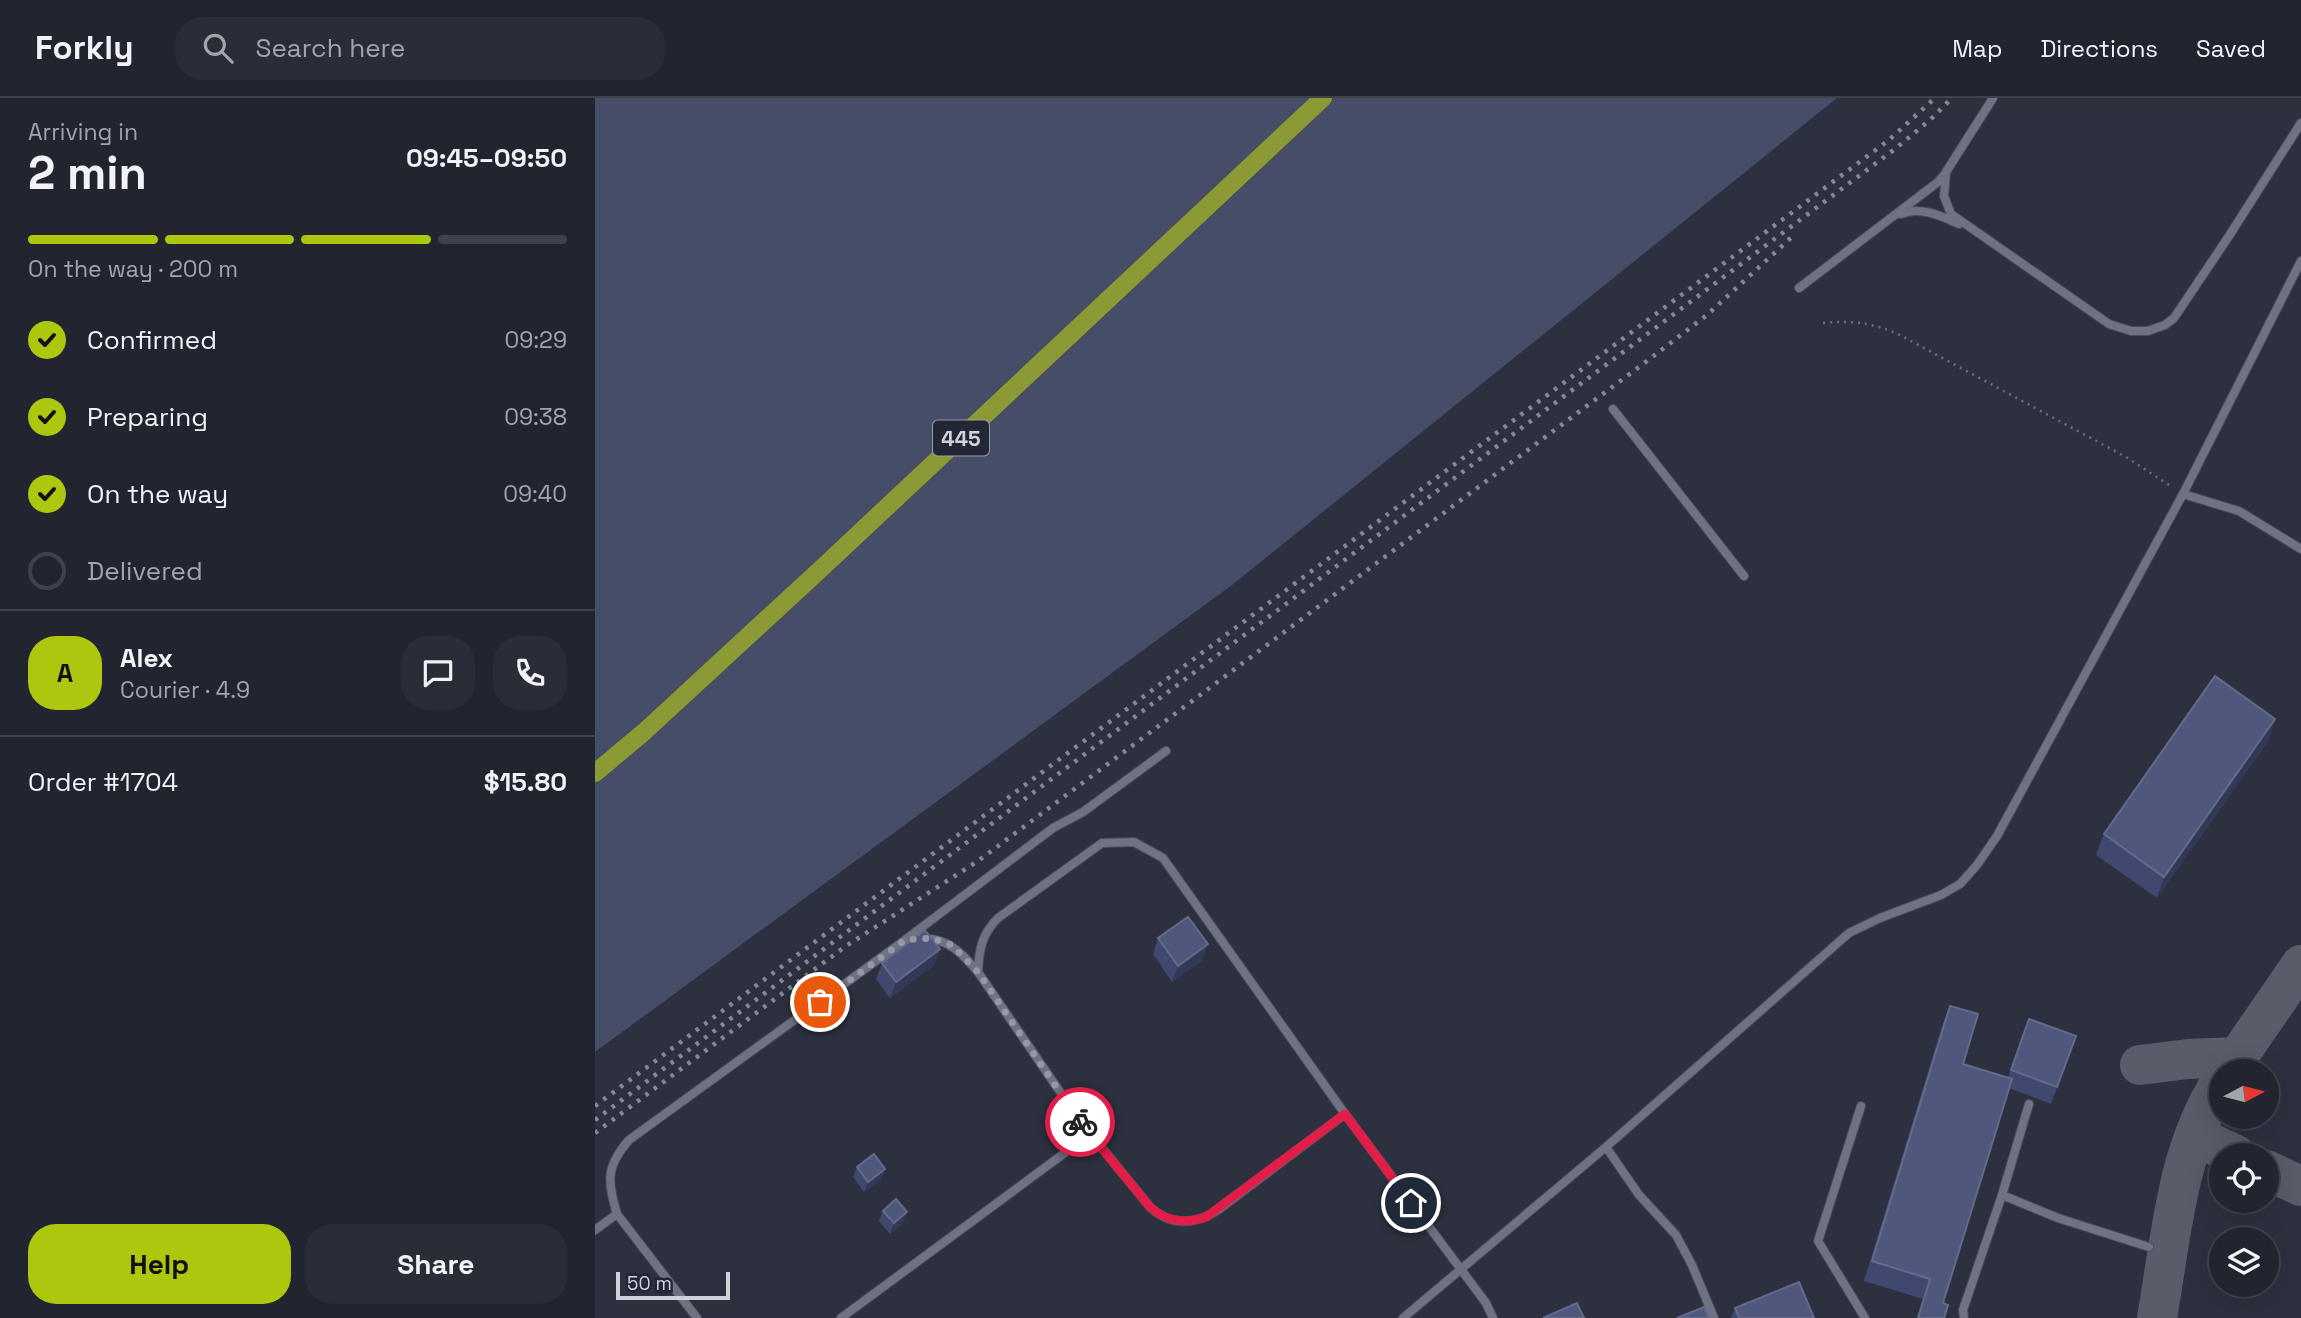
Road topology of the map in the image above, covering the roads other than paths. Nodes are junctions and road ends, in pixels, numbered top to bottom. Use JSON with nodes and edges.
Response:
{"nodes":[{"id":1,"x":1323,"y":98,"type":"edge"},
{"id":2,"x":1993,"y":98,"type":"edge"},
{"id":3,"x":2301,"y":123,"type":"edge"},
{"id":4,"x":1946,"y":173,"type":"junction"},
{"id":5,"x":1893,"y":217,"type":"junction"},
{"id":6,"x":1968,"y":228,"type":"junction"},
{"id":7,"x":2301,"y":261,"type":"edge"},
{"id":8,"x":1799,"y":288,"type":"dead end"},
{"id":9,"x":1613,"y":409,"type":"dead end"},
{"id":10,"x":2183,"y":494,"type":"junction"},
{"id":11,"x":2301,"y":549,"type":"edge"},
{"id":12,"x":1744,"y":576,"type":"dead end"},
{"id":13,"x":1166,"y":751,"type":"dead end"},
{"id":14,"x":595,"y":773,"type":"edge"},
{"id":15,"x":905,"y":940,"type":"junction"},
{"id":16,"x":978,"y":972,"type":"junction"},
{"id":17,"x":2029,"y":1104,"type":"dead end"},
{"id":18,"x":1861,"y":1106,"type":"dead end"},
{"id":19,"x":1345,"y":1114,"type":"junction"},
{"id":20,"x":1080,"y":1121,"type":"junction"},
{"id":21,"x":1606,"y":1147,"type":"junction"},
{"id":22,"x":2002,"y":1195,"type":"junction"},
{"id":23,"x":617,"y":1214,"type":"junction"},
{"id":24,"x":595,"y":1230,"type":"edge"},
{"id":25,"x":2149,"y":1247,"type":"dead end"},
{"id":26,"x":1461,"y":1270,"type":"junction"},
{"id":27,"x":697,"y":1318,"type":"edge"},
{"id":28,"x":841,"y":1318,"type":"edge"},
{"id":29,"x":1403,"y":1318,"type":"edge"},
{"id":30,"x":1493,"y":1318,"type":"edge"},
{"id":31,"x":1714,"y":1318,"type":"edge"},
{"id":32,"x":1865,"y":1318,"type":"edge"},
{"id":33,"x":1964,"y":1318,"type":"edge"}],
"edges":[{"from":1,"to":14,"type":"main road","number":"445"},
{"from":2,"to":4,"type":"lane"},
{"from":3,"to":6,"type":"lane"},
{"from":4,"to":5,"type":"lane"},
{"from":4,"to":6,"type":"lane"},
{"from":5,"to":6,"type":"lane"},
{"from":5,"to":8,"type":"lane"},
{"from":7,"to":10,"type":"lane"},
{"from":9,"to":12,"type":"lane"},
{"from":10,"to":11,"type":"lane"},
{"from":10,"to":21,"type":"lane"},
{"from":13,"to":15,"type":"lane"},
{"from":15,"to":16,"type":"lane"},
{"from":15,"to":23,"type":"lane"},
{"from":16,"to":19,"type":"lane"},
{"from":16,"to":20,"type":"lane"},
{"from":17,"to":22,"type":"lane"},
{"from":18,"to":32,"type":"lane"},
{"from":19,"to":20,"type":"lane"},
{"from":19,"to":26,"type":"lane"},
{"from":20,"to":28,"type":"lane"},
{"from":21,"to":26,"type":"lane"},
{"from":21,"to":31,"type":"lane"},
{"from":22,"to":25,"type":"lane"},
{"from":22,"to":33,"type":"lane"},
{"from":23,"to":24,"type":"lane"},
{"from":23,"to":27,"type":"lane"},
{"from":26,"to":29,"type":"lane"},
{"from":26,"to":30,"type":"lane"}]}
